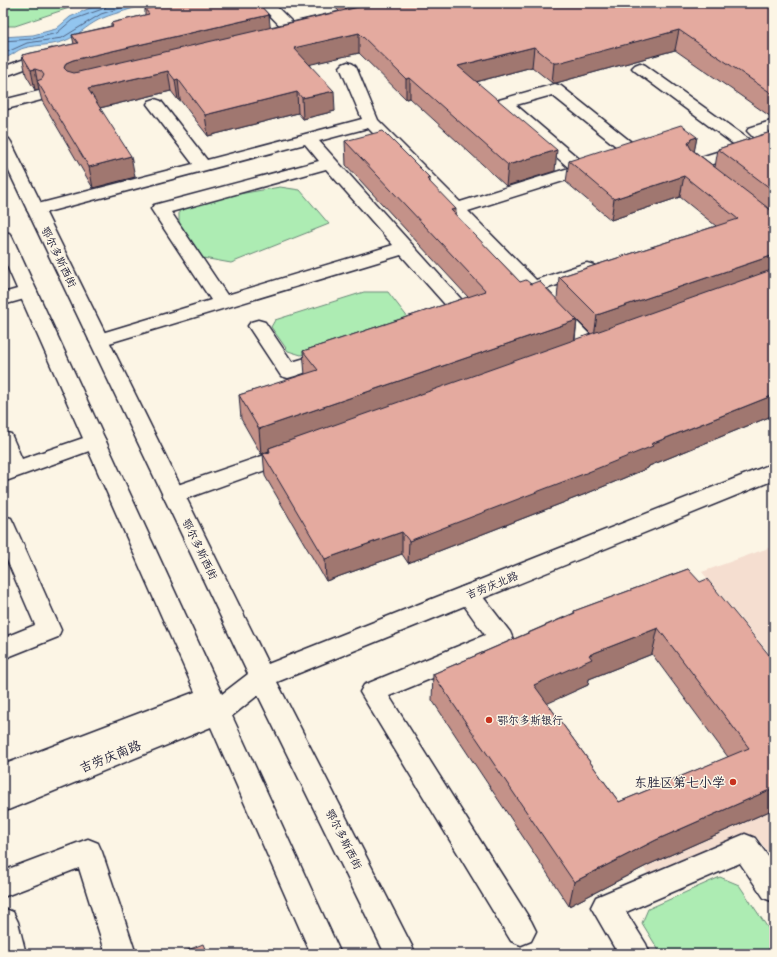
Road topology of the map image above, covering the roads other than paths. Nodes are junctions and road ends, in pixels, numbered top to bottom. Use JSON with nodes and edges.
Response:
{"nodes":[{"id":1,"x":265,"y":3,"type":"edge"},
{"id":2,"x":313,"y":32,"type":"edge"},
{"id":3,"x":297,"y":35,"type":"junction"},
{"id":4,"x":282,"y":39,"type":"edge"},
{"id":5,"x":68,"y":48,"type":"edge"},
{"id":6,"x":348,"y":67,"type":"dead end"},
{"id":7,"x":640,"y":68,"type":"dead end"},
{"id":8,"x":3,"y":72,"type":"edge"},
{"id":9,"x":38,"y":96,"type":"edge"},
{"id":10,"x":155,"y":104,"type":"dead end"},
{"id":11,"x":3,"y":105,"type":"edge"},
{"id":12,"x":371,"y":122,"type":"junction"},
{"id":13,"x":774,"y":125,"type":"edge"},
{"id":14,"x":308,"y":138,"type":"junction"},
{"id":15,"x":3,"y":142,"type":"edge"},
{"id":16,"x":748,"y":147,"type":"junction"},
{"id":17,"x":330,"y":163,"type":"junction"},
{"id":18,"x":203,"y":166,"type":"junction"},
{"id":19,"x":582,"y":170,"type":"junction"},
{"id":20,"x":718,"y":184,"type":"edge"},
{"id":21,"x":456,"y":209,"type":"junction"},
{"id":22,"x":36,"y":210,"type":"junction"},
{"id":23,"x":3,"y":237,"type":"edge"},
{"id":24,"x":404,"y":248,"type":"junction"},
{"id":25,"x":600,"y":265,"type":"edge"},
{"id":26,"x":532,"y":287,"type":"junction"},
{"id":27,"x":28,"y":292,"type":"junction"},
{"id":28,"x":3,"y":299,"type":"edge"},
{"id":29,"x":223,"y":303,"type":"junction"},
{"id":30,"x":432,"y":323,"type":"edge"},
{"id":31,"x":258,"y":326,"type":"dead end"},
{"id":32,"x":99,"y":340,"type":"junction"},
{"id":33,"x":349,"y":350,"type":"edge"},
{"id":34,"x":569,"y":354,"type":"edge"},
{"id":35,"x":3,"y":439,"type":"edge"},
{"id":36,"x":95,"y":441,"type":"junction"},
{"id":37,"x":308,"y":447,"type":"edge"},
{"id":38,"x":774,"y":471,"type":"edge"},
{"id":39,"x":9,"y":472,"type":"edge"},
{"id":40,"x":174,"y":495,"type":"junction"},
{"id":41,"x":3,"y":524,"type":"edge"},
{"id":42,"x":468,"y":594,"type":"junction"},
{"id":43,"x":3,"y":649,"type":"edge"},
{"id":44,"x":262,"y":677,"type":"junction"},
{"id":45,"x":214,"y":705,"type":"junction"},
{"id":46,"x":3,"y":777,"type":"edge"},
{"id":47,"x":3,"y":800,"type":"edge"},
{"id":48,"x":3,"y":884,"type":"edge"},
{"id":49,"x":774,"y":888,"type":"edge"},
{"id":50,"x":3,"y":922,"type":"edge"},
{"id":51,"x":521,"y":931,"type":"dead end"},
{"id":52,"x":11,"y":954,"type":"edge"},
{"id":53,"x":121,"y":954,"type":"edge"},
{"id":54,"x":326,"y":954,"type":"edge"},
{"id":55,"x":401,"y":954,"type":"edge"},
{"id":56,"x":635,"y":954,"type":"edge"}],
"edges":[{"from":1,"to":3,"type":"main road"},
{"from":2,"to":3,"type":"main road"},
{"from":3,"to":4,"type":"main road"},
{"from":5,"to":8,"type":"main road"},
{"from":6,"to":12,"type":"main road"},
{"from":7,"to":16,"type":"main road"},
{"from":9,"to":11,"type":"main road"},
{"from":10,"to":18,"type":"main road"},
{"from":12,"to":14,"type":"main road"},
{"from":12,"to":21,"type":"main road"},
{"from":13,"to":16,"type":"main road"},
{"from":14,"to":17,"type":"main road"},
{"from":14,"to":18,"type":"main road"},
{"from":15,"to":22,"type":"main road","name":"鄂尔多斯西街"},
{"from":16,"to":20,"type":"main road"},
{"from":17,"to":24,"type":"main road"},
{"from":17,"to":29,"type":"main road"},
{"from":18,"to":22,"type":"main road"},
{"from":19,"to":19,"type":"main road"},
{"from":19,"to":21,"type":"main road"},
{"from":21,"to":26,"type":"main road"},
{"from":22,"to":32,"type":"main road","name":"鄂尔多斯西街"},
{"from":23,"to":27,"type":"main road"},
{"from":24,"to":29,"type":"main road"},
{"from":24,"to":30,"type":"main road"},
{"from":25,"to":26,"type":"main road"},
{"from":26,"to":34,"type":"main road"},
{"from":27,"to":28,"type":"main road"},
{"from":27,"to":36,"type":"main road"},
{"from":29,"to":32,"type":"main road"},
{"from":31,"to":33,"type":"main road"},
{"from":32,"to":40,"type":"main road","name":"鄂尔多斯西街"},
{"from":35,"to":39,"type":"main road"},
{"from":36,"to":39,"type":"main road"},
{"from":36,"to":45,"type":"main road"},
{"from":37,"to":40,"type":"main road"},
{"from":38,"to":42,"type":"main road","name":"吉劳庆北路"},
{"from":40,"to":44,"type":"main road","name":"鄂尔多斯西街"},
{"from":41,"to":43,"type":"main road"},
{"from":42,"to":44,"type":"main road","name":"吉劳庆北路"},
{"from":42,"to":51,"type":"main road"},
{"from":44,"to":45,"type":"main road","name":"吉劳庆北路"},
{"from":44,"to":55,"type":"main road","name":"鄂尔多斯西街"},
{"from":45,"to":46,"type":"main road","name":"吉劳庆南路"},
{"from":45,"to":47,"type":"main road","name":"吉劳庆南路"},
{"from":45,"to":54,"type":"main road"},
{"from":48,"to":53,"type":"main road"},
{"from":49,"to":56,"type":"main road"},
{"from":50,"to":52,"type":"main road"}]}
